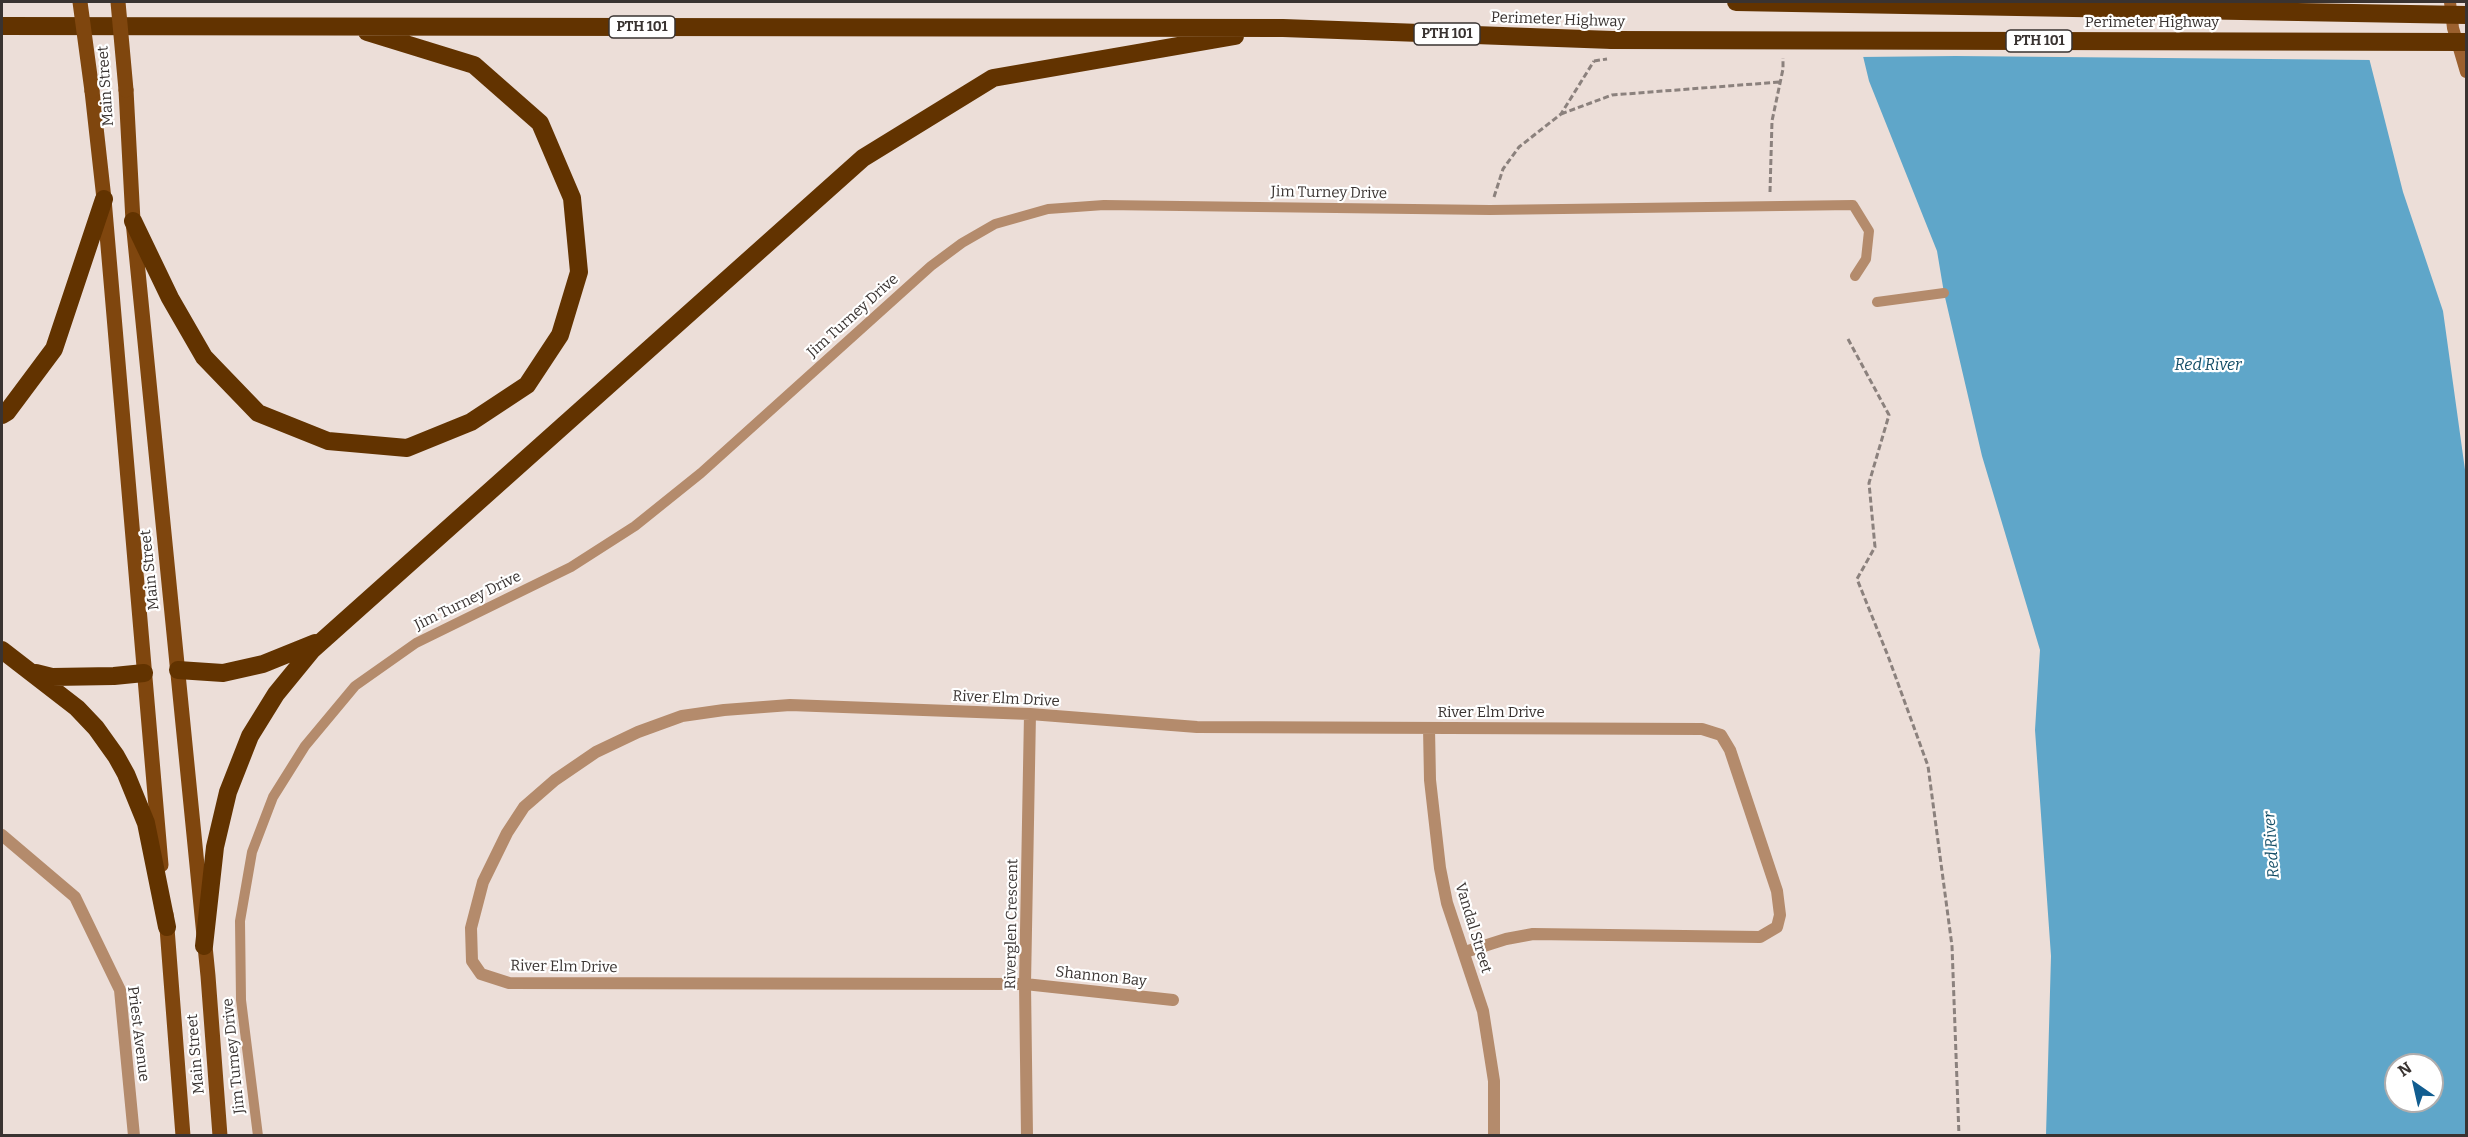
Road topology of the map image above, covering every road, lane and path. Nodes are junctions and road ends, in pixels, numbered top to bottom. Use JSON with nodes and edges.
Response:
{"nodes":[{"id":1,"x":80,"y":2,"type":"edge"},
{"id":2,"x":118,"y":2,"type":"edge"},
{"id":3,"x":1736,"y":2,"type":"edge"},
{"id":4,"x":2450,"y":2,"type":"edge"},
{"id":5,"x":2466,"y":15,"type":"edge"},
{"id":6,"x":2,"y":26,"type":"edge"},
{"id":7,"x":348,"y":27,"type":"junction"},
{"id":8,"x":1283,"y":28,"type":"junction"},
{"id":9,"x":2466,"y":42,"type":"edge"},
{"id":10,"x":1783,"y":49,"type":"dead end"},
{"id":11,"x":1594,"y":61,"type":"dead end"},
{"id":12,"x":2466,"y":72,"type":"edge"},
{"id":13,"x":1780,"y":82,"type":"junction"},
{"id":14,"x":1561,"y":114,"type":"junction"},
{"id":15,"x":104,"y":200,"type":"junction"},
{"id":16,"x":1769,"y":205,"type":"junction"},
{"id":17,"x":1490,"y":210,"type":"junction"},
{"id":18,"x":133,"y":221,"type":"junction"},
{"id":19,"x":1855,"y":276,"type":"dead end"},
{"id":20,"x":1944,"y":293,"type":"dead end"},
{"id":21,"x":1877,"y":302,"type":"dead end"},
{"id":22,"x":1848,"y":339,"type":"dead end"},
{"id":23,"x":2,"y":415,"type":"edge"},
{"id":24,"x":325,"y":639,"type":"junction"},
{"id":25,"x":2,"y":650,"type":"edge"},
{"id":26,"x":178,"y":670,"type":"junction"},
{"id":27,"x":31,"y":672,"type":"junction"},
{"id":28,"x":144,"y":673,"type":"junction"},
{"id":29,"x":1030,"y":714,"type":"junction"},
{"id":30,"x":1429,"y":728,"type":"junction"},
{"id":31,"x":2,"y":835,"type":"edge"},
{"id":32,"x":167,"y":927,"type":"junction"},
{"id":33,"x":204,"y":946,"type":"junction"},
{"id":34,"x":1465,"y":952,"type":"junction"},
{"id":35,"x":1026,"y":984,"type":"junction"},
{"id":36,"x":1173,"y":1000,"type":"dead end"},
{"id":37,"x":134,"y":1136,"type":"edge"},
{"id":38,"x":183,"y":1136,"type":"edge"},
{"id":39,"x":220,"y":1136,"type":"edge"},
{"id":40,"x":258,"y":1136,"type":"edge"},
{"id":41,"x":1027,"y":1136,"type":"edge"},
{"id":42,"x":1494,"y":1136,"type":"edge"},
{"id":43,"x":1959,"y":1136,"type":"edge"}],
"edges":[{"from":1,"to":15,"type":"main road","name":"Main Street","bridge":true},
{"from":2,"to":18,"type":"main road","name":"Main Street","bridge":true},
{"from":3,"to":5,"type":"highway","name":"Perimeter Highway","number":"PTH 101","bridge":true},
{"from":4,"to":12,"type":"main road"},
{"from":6,"to":7,"type":"highway","name":"Perimeter Highway","number":"PTH 101"},
{"from":7,"to":8,"type":"highway","name":"Perimeter Highway","number":"PTH 101"},
{"from":7,"to":18,"type":"highway"},
{"from":8,"to":9,"type":"highway","name":"Perimeter Highway","number":"PTH 101","bridge":true},
{"from":8,"to":24,"type":"highway"},
{"from":10,"to":13,"type":"path"},
{"from":11,"to":14,"type":"path"},
{"from":13,"to":14,"type":"path"},
{"from":13,"to":16,"type":"path"},
{"from":14,"to":17,"type":"path"},
{"from":15,"to":23,"type":"highway"},
{"from":15,"to":28,"type":"main road","name":"Main Street"},
{"from":16,"to":17,"type":"lane","name":"Jim Turney Drive"},
{"from":16,"to":19,"type":"lane","name":"Jim Turney Drive"},
{"from":17,"to":40,"type":"lane","name":"Jim Turney Drive"},
{"from":18,"to":26,"type":"main road","name":"Main Street"},
{"from":20,"to":21,"type":"lane"},
{"from":22,"to":43,"type":"path"},
{"from":24,"to":26,"type":"highway"},
{"from":24,"to":33,"type":"highway"},
{"from":25,"to":27,"type":"highway"},
{"from":26,"to":33,"type":"main road","name":"Main Street"},
{"from":27,"to":28,"type":"highway"},
{"from":27,"to":32,"type":"highway"},
{"from":28,"to":32,"type":"main road","name":"Main Street"},
{"from":29,"to":30,"type":"street","name":"River Elm Drive"},
{"from":29,"to":35,"type":"street","name":"Riverglen Crescent"},
{"from":29,"to":35,"type":"street","name":"River Elm Drive"},
{"from":30,"to":34,"type":"street","name":"Vandal Street"},
{"from":30,"to":34,"type":"street","name":"River Elm Drive"},
{"from":31,"to":37,"type":"street","name":"Priest Avenue"},
{"from":32,"to":38,"type":"main road","name":"Main Street"},
{"from":33,"to":39,"type":"main road","name":"Main Street"},
{"from":34,"to":42,"type":"street","name":"Vandal Street"},
{"from":35,"to":36,"type":"street","name":"Shannon Bay"},
{"from":35,"to":41,"type":"street","name":"Riverglen Crescent"}]}
